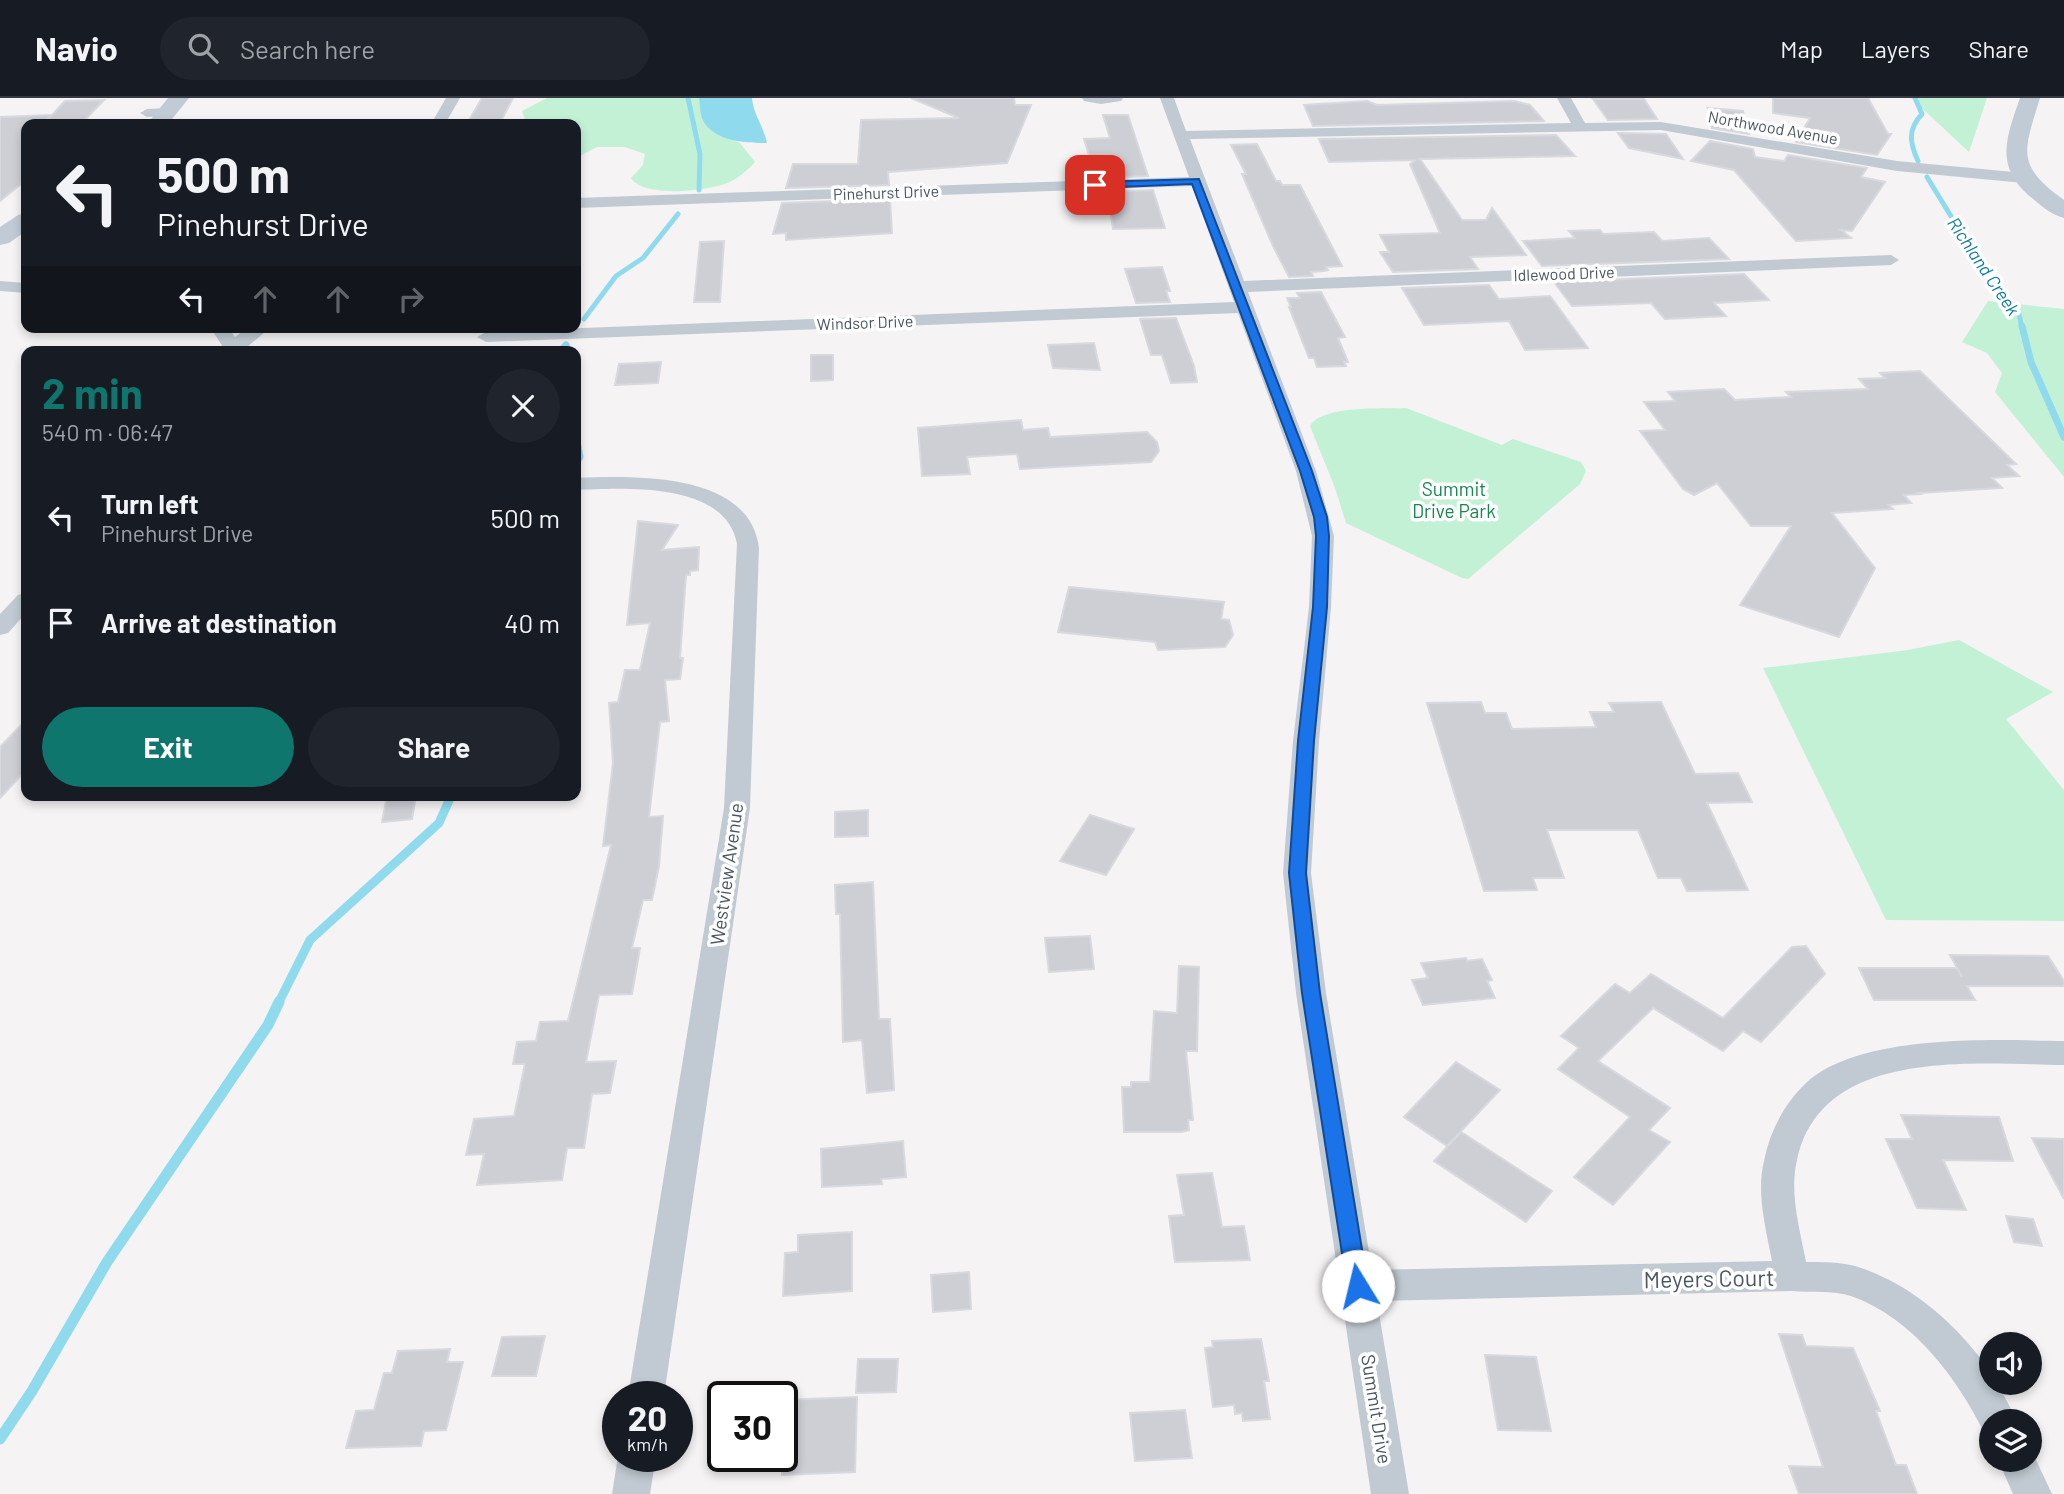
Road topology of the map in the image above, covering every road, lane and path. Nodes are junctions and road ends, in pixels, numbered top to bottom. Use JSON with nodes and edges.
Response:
{"nodes":[{"id":1,"x":453,"y":98,"type":"edge"},
{"id":2,"x":1089,"y":98,"type":"edge"},
{"id":3,"x":1116,"y":98,"type":"edge"},
{"id":4,"x":1167,"y":98,"type":"edge"},
{"id":5,"x":1564,"y":98,"type":"edge"},
{"id":6,"x":2030,"y":98,"type":"edge"},
{"id":7,"x":441,"y":119,"type":"edge"},
{"id":8,"x":1580,"y":127,"type":"junction"},
{"id":9,"x":1180,"y":135,"type":"junction"},
{"id":10,"x":2024,"y":178,"type":"junction"},
{"id":11,"x":1196,"y":181,"type":"junction"},
{"id":12,"x":581,"y":203,"type":"edge"},
{"id":13,"x":2064,"y":211,"type":"edge"},
{"id":14,"x":21,"y":223,"type":"edge"},
{"id":15,"x":0,"y":238,"type":"edge"},
{"id":16,"x":21,"y":239,"type":"edge"},
{"id":17,"x":0,"y":253,"type":"edge"},
{"id":18,"x":1891,"y":260,"type":"dead end"},
{"id":19,"x":0,"y":286,"type":"edge"},
{"id":20,"x":21,"y":288,"type":"edge"},
{"id":21,"x":1240,"y":297,"type":"junction"},
{"id":22,"x":581,"y":332,"type":"edge"},
{"id":23,"x":254,"y":333,"type":"edge"},
{"id":24,"x":561,"y":333,"type":"edge"},
{"id":25,"x":486,"y":337,"type":"dead end"},
{"id":26,"x":236,"y":346,"type":"edge"},
{"id":27,"x":581,"y":484,"type":"edge"},
{"id":28,"x":21,"y":605,"type":"edge"},
{"id":29,"x":0,"y":628,"type":"edge"},
{"id":30,"x":2064,"y":1054,"type":"edge"},
{"id":31,"x":1792,"y":1276,"type":"junction"},
{"id":32,"x":1358,"y":1286,"type":"junction"},
{"id":33,"x":648,"y":1381,"type":"edge"},
{"id":34,"x":1993,"y":1409,"type":"edge"},
{"id":35,"x":634,"y":1472,"type":"edge"},
{"id":36,"x":2023,"y":1472,"type":"edge"},
{"id":37,"x":631,"y":1494,"type":"edge"},
{"id":38,"x":1390,"y":1494,"type":"edge"},
{"id":39,"x":2034,"y":1494,"type":"edge"}],
"edges":[{"from":1,"to":7,"type":"street"},
{"from":2,"to":3,"type":"street"},
{"from":4,"to":9,"type":"street","name":"Summit Drive"},
{"from":5,"to":8,"type":"street"},
{"from":6,"to":10,"type":"street"},
{"from":8,"to":9,"type":"street","name":"Northwood Avenue"},
{"from":8,"to":10,"type":"street","name":"Northwood Avenue"},
{"from":9,"to":11,"type":"street","name":"Summit Drive"},
{"from":10,"to":13,"type":"street"},
{"from":11,"to":12,"type":"street","name":"Pinehurst Drive"},
{"from":11,"to":21,"type":"street","name":"Summit Drive"},
{"from":14,"to":15,"type":"street"},
{"from":16,"to":17,"type":"street"},
{"from":18,"to":21,"type":"street","name":"Idlewood Drive"},
{"from":19,"to":20,"type":"street"},
{"from":21,"to":22,"type":"street","name":"Windsor Drive"},
{"from":21,"to":32,"type":"street","name":"Summit Drive"},
{"from":23,"to":26,"type":"street"},
{"from":24,"to":25,"type":"street","name":"Windsor Drive"},
{"from":27,"to":33,"type":"street","name":"Westview Avenue"},
{"from":28,"to":29,"type":"street"},
{"from":30,"to":31,"type":"street"},
{"from":31,"to":32,"type":"street","name":"Meyers Court"},
{"from":31,"to":34,"type":"street","name":"Meyers Court"},
{"from":32,"to":38,"type":"street","name":"Summit Drive"},
{"from":35,"to":37,"type":"street"},
{"from":36,"to":39,"type":"street"}]}
